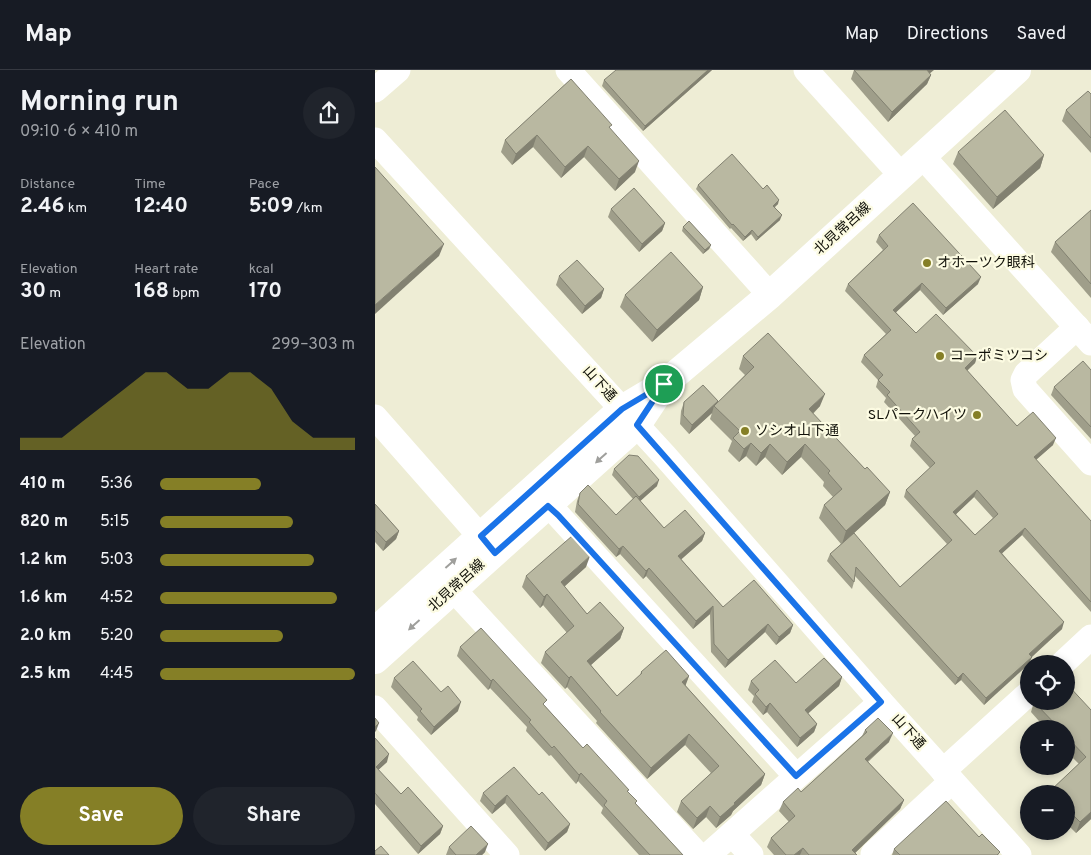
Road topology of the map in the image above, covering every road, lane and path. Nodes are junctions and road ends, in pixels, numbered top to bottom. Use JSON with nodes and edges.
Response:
{"nodes":[{"id":1,"x":398,"y":70,"type":"edge"},
{"id":2,"x":568,"y":70,"type":"edge"},
{"id":3,"x":806,"y":70,"type":"edge"},
{"id":4,"x":1017,"y":70,"type":"edge"},
{"id":5,"x":375,"y":90,"type":"edge"},
{"id":6,"x":375,"y":140,"type":"edge"},
{"id":7,"x":923,"y":157,"type":"junction"},
{"id":8,"x":902,"y":176,"type":"junction"},
{"id":9,"x":770,"y":295,"type":"junction"},
{"id":10,"x":1084,"y":335,"type":"edge"},
{"id":11,"x":375,"y":417,"type":"edge"},
{"id":12,"x":629,"y":417,"type":"junction"},
{"id":13,"x":1091,"y":463,"type":"edge"},
{"id":14,"x":548,"y":506,"type":"junction"},
{"id":15,"x":488,"y":545,"type":"junction"},
{"id":16,"x":453,"y":589,"type":"junction"},
{"id":17,"x":375,"y":631,"type":"edge"},
{"id":18,"x":1091,"y":637,"type":"edge"},
{"id":19,"x":1071,"y":655,"type":"edge"},
{"id":20,"x":375,"y":660,"type":"edge"},
{"id":21,"x":881,"y":702,"type":"junction"},
{"id":22,"x":1020,"y":703,"type":"edge"},
{"id":23,"x":375,"y":708,"type":"edge"},
{"id":24,"x":796,"y":776,"type":"junction"},
{"id":25,"x":948,"y":776,"type":"junction"},
{"id":26,"x":732,"y":834,"type":"junction"},
{"id":27,"x":507,"y":855,"type":"edge"},
{"id":28,"x":698,"y":855,"type":"edge"},
{"id":29,"x":708,"y":855,"type":"edge"},
{"id":30,"x":751,"y":855,"type":"edge"},
{"id":31,"x":874,"y":855,"type":"edge"},
{"id":32,"x":1019,"y":855,"type":"edge"}],
"edges":[{"from":1,"to":5,"type":"street"},
{"from":2,"to":9,"type":"street"},
{"from":3,"to":8,"type":"street"},
{"from":4,"to":7,"type":"main road","name":"北見常呂線"},
{"from":6,"to":12,"type":"street","name":"山下通"},
{"from":7,"to":8,"type":"main road","name":"北見常呂線"},
{"from":7,"to":10,"type":"street"},
{"from":8,"to":9,"type":"main road","name":"北見常呂線"},
{"from":9,"to":12,"type":"main road","name":"北見常呂線"},
{"from":10,"to":13,"type":"street"},
{"from":11,"to":15,"type":"street"},
{"from":12,"to":14,"type":"main road","name":"北見常呂線","one_way":true},
{"from":12,"to":15,"type":"main road","name":"北見常呂線"},
{"from":12,"to":21,"type":"street","name":"山下通"},
{"from":14,"to":15,"type":"main road","name":"北見常呂線"},
{"from":14,"to":24,"type":"street"},
{"from":15,"to":16,"type":"main road","name":"北見常呂線"},
{"from":17,"to":15,"type":"main road","name":"北見常呂線","one_way":true},
{"from":16,"to":20,"type":"main road","name":"北見常呂線","one_way":true},
{"from":16,"to":28,"type":"street"},
{"from":18,"to":19,"type":"street"},
{"from":21,"to":24,"type":"street"},
{"from":21,"to":25,"type":"street","name":"山下通"},
{"from":22,"to":25,"type":"street"},
{"from":23,"to":27,"type":"street"},
{"from":24,"to":26,"type":"street"},
{"from":25,"to":31,"type":"street"},
{"from":25,"to":32,"type":"street","name":"山下通"},
{"from":26,"to":29,"type":"street"},
{"from":26,"to":30,"type":"street"}]}
